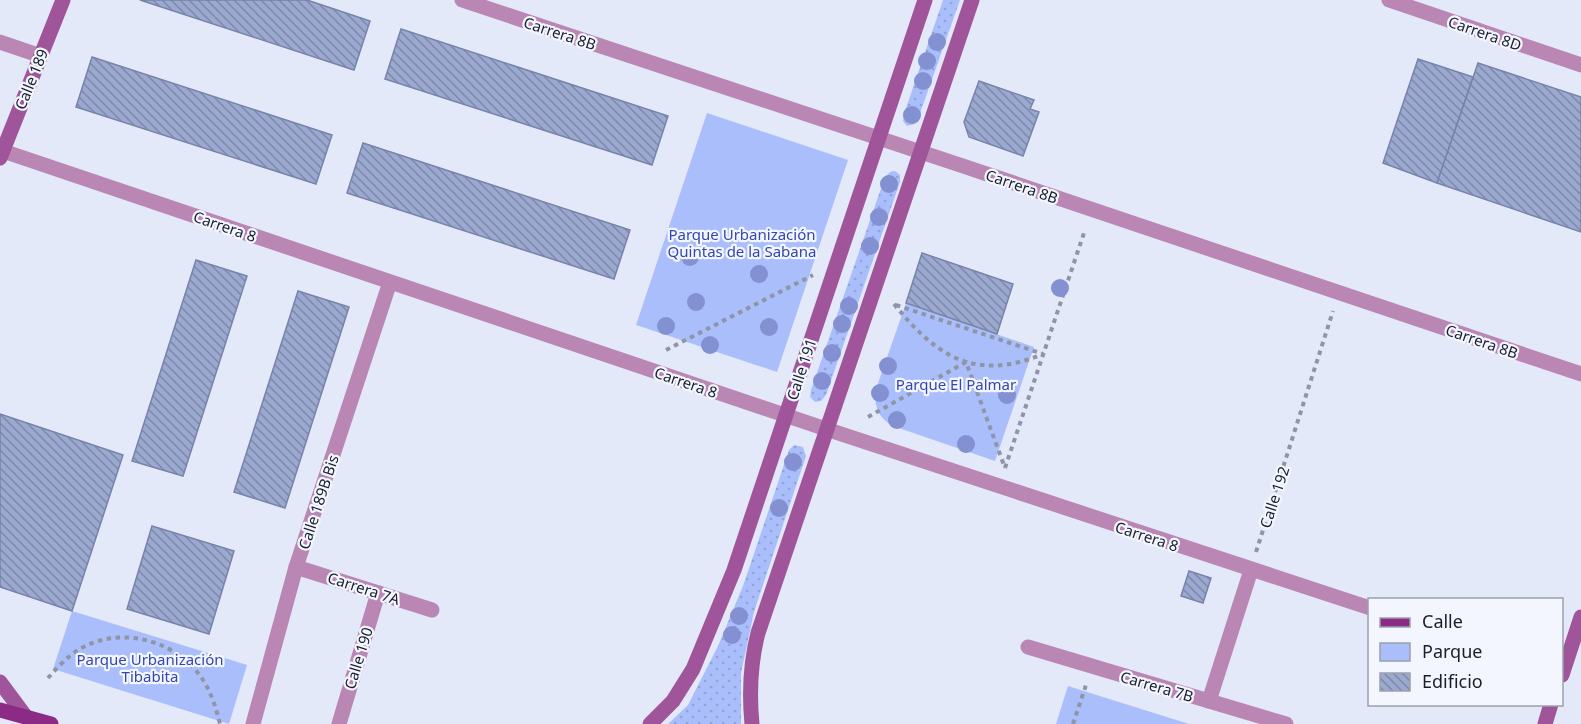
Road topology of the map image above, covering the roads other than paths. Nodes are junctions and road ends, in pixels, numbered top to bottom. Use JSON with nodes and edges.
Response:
{"nodes":[{"id":1,"x":63,"y":0,"type":"edge"},
{"id":2,"x":462,"y":0,"type":"edge"},
{"id":3,"x":924,"y":0,"type":"edge"},
{"id":4,"x":972,"y":0,"type":"edge"},
{"id":5,"x":1389,"y":0,"type":"edge"},
{"id":6,"x":0,"y":42,"type":"edge"},
{"id":7,"x":41,"y":56,"type":"junction"},
{"id":8,"x":1581,"y":65,"type":"edge"},
{"id":9,"x":878,"y":138,"type":"junction"},
{"id":10,"x":921,"y":152,"type":"junction"},
{"id":11,"x":2,"y":155,"type":"edge"},
{"id":12,"x":390,"y":282,"type":"junction"},
{"id":13,"x":1581,"y":374,"type":"edge"},
{"id":14,"x":786,"y":415,"type":"junction"},
{"id":15,"x":826,"y":429,"type":"junction"},
{"id":16,"x":296,"y":567,"type":"junction"},
{"id":17,"x":1251,"y":570,"type":"junction"},
{"id":18,"x":378,"y":593,"type":"junction"},
{"id":19,"x":1368,"y":607,"type":"edge"},
{"id":20,"x":432,"y":610,"type":"dead end"},
{"id":21,"x":1581,"y":617,"type":"edge"},
{"id":22,"x":1028,"y":647,"type":"dead end"},
{"id":23,"x":1563,"y":668,"type":"edge"},
{"id":24,"x":0,"y":682,"type":"edge"},
{"id":25,"x":1209,"y":701,"type":"junction"},
{"id":26,"x":1551,"y":706,"type":"edge"},
{"id":27,"x":0,"y":710,"type":"edge"},
{"id":28,"x":26,"y":717,"type":"junction"},
{"id":29,"x":51,"y":724,"type":"edge"},
{"id":30,"x":253,"y":724,"type":"edge"},
{"id":31,"x":339,"y":724,"type":"edge"},
{"id":32,"x":650,"y":724,"type":"edge"},
{"id":33,"x":752,"y":724,"type":"edge"},
{"id":34,"x":1286,"y":724,"type":"edge"},
{"id":35,"x":1545,"y":724,"type":"edge"}],
"edges":[{"from":1,"to":7,"type":"street","name":"Calle 189"},
{"from":2,"to":9,"type":"street","name":"Carrera 8B"},
{"from":3,"to":9,"type":"street","name":"Calle 191"},
{"from":4,"to":10,"type":"street"},
{"from":5,"to":8,"type":"street","name":"Carrera 8D"},
{"from":6,"to":7,"type":"street"},
{"from":7,"to":11,"type":"street","name":"Calle 189"},
{"from":9,"to":10,"type":"street","name":"Carrera 8B"},
{"from":9,"to":14,"type":"street","name":"Calle 191"},
{"from":10,"to":13,"type":"street","name":"Carrera 8B"},
{"from":10,"to":15,"type":"street"},
{"from":11,"to":12,"type":"street","name":"Carrera 8"},
{"from":12,"to":14,"type":"street","name":"Carrera 8"},
{"from":12,"to":16,"type":"street","name":"Calle 189B Bis"},
{"from":14,"to":15,"type":"street","name":"Carrera 8"},
{"from":14,"to":32,"type":"street","name":"Calle 191"},
{"from":15,"to":17,"type":"street","name":"Carrera 8"},
{"from":15,"to":33,"type":"street"},
{"from":16,"to":18,"type":"street","name":"Carrera 7A"},
{"from":16,"to":30,"type":"street","name":"Calle 189B Bis"},
{"from":17,"to":19,"type":"street","name":"Carrera 8"},
{"from":17,"to":25,"type":"street"},
{"from":18,"to":20,"type":"street","name":"Carrera 7A"},
{"from":18,"to":31,"type":"street","name":"Calle 190"},
{"from":21,"to":23,"type":"street"},
{"from":22,"to":25,"type":"street","name":"Carrera 7B"},
{"from":24,"to":28,"type":"street"},
{"from":25,"to":34,"type":"street","name":"Carrera 7B"},
{"from":26,"to":35,"type":"street"},
{"from":27,"to":28,"type":"main road"},
{"from":28,"to":29,"type":"main road"}]}
